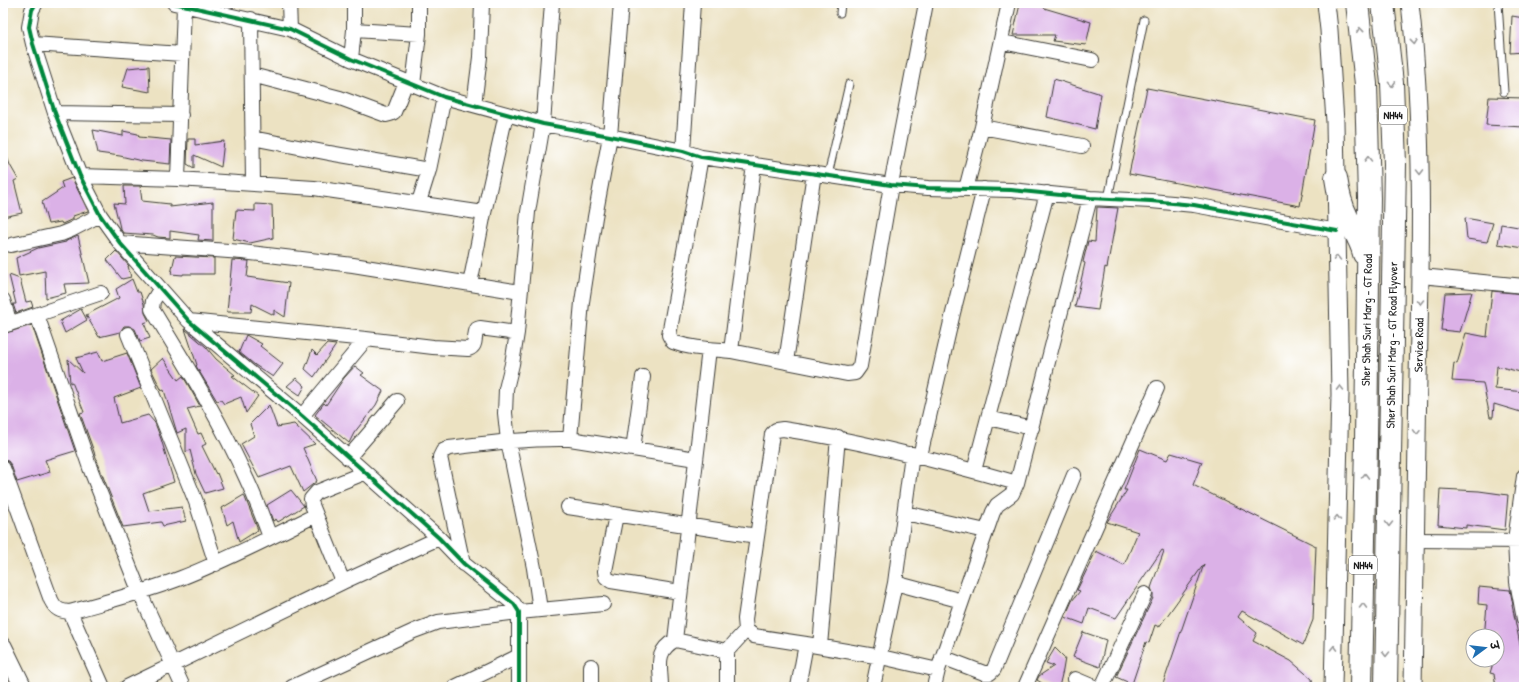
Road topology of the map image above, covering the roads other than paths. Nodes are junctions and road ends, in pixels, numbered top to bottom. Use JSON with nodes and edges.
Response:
{"nodes":[{"id":1,"x":36,"y":3,"type":"edge"},
{"id":2,"x":289,"y":3,"type":"edge"},
{"id":3,"x":354,"y":3,"type":"edge"},
{"id":4,"x":419,"y":3,"type":"edge"},
{"id":5,"x":482,"y":3,"type":"edge"},
{"id":6,"x":552,"y":3,"type":"edge"},
{"id":7,"x":621,"y":3,"type":"edge"},
{"id":8,"x":693,"y":3,"type":"edge"},
{"id":9,"x":841,"y":3,"type":"edge"},
{"id":10,"x":926,"y":3,"type":"edge"},
{"id":11,"x":1009,"y":3,"type":"edge"},
{"id":12,"x":1326,"y":3,"type":"edge"},
{"id":13,"x":1358,"y":3,"type":"edge"},
{"id":14,"x":1383,"y":3,"type":"edge"},
{"id":15,"x":1410,"y":3,"type":"edge"},
{"id":16,"x":1498,"y":3,"type":"edge"},
{"id":17,"x":179,"y":4,"type":"edge"},
{"id":18,"x":840,"y":13,"type":"dead end"},
{"id":19,"x":251,"y":19,"type":"junction"},
{"id":20,"x":1144,"y":20,"type":"dead end"},
{"id":21,"x":290,"y":28,"type":"junction"},
{"id":22,"x":354,"y":30,"type":"junction"},
{"id":23,"x":420,"y":34,"type":"junction"},
{"id":24,"x":1002,"y":42,"type":"junction"},
{"id":25,"x":33,"y":44,"type":"junction"},
{"id":26,"x":182,"y":54,"type":"junction"},
{"id":27,"x":351,"y":59,"type":"junction"},
{"id":28,"x":1092,"y":60,"type":"dead end"},
{"id":29,"x":252,"y":75,"type":"junction"},
{"id":30,"x":410,"y":83,"type":"junction"},
{"id":31,"x":849,"y":84,"type":"dead end"},
{"id":32,"x":1504,"y":92,"type":"dead end"},
{"id":33,"x":444,"y":97,"type":"junction"},
{"id":34,"x":474,"y":105,"type":"junction"},
{"id":35,"x":55,"y":114,"type":"junction"},
{"id":36,"x":506,"y":114,"type":"junction"},
{"id":37,"x":180,"y":115,"type":"junction"},
{"id":38,"x":543,"y":124,"type":"junction"},
{"id":39,"x":982,"y":127,"type":"junction"},
{"id":40,"x":610,"y":136,"type":"junction"},
{"id":41,"x":252,"y":138,"type":"junction"},
{"id":42,"x":1082,"y":146,"type":"dead end"},
{"id":43,"x":683,"y":152,"type":"junction"},
{"id":44,"x":701,"y":157,"type":"junction"},
{"id":45,"x":754,"y":164,"type":"junction"},
{"id":46,"x":429,"y":170,"type":"junction"},
{"id":47,"x":821,"y":174,"type":"junction"},
{"id":48,"x":80,"y":176,"type":"junction"},
{"id":49,"x":1336,"y":178,"type":"junction"},
{"id":50,"x":178,"y":179,"type":"junction"},
{"id":51,"x":253,"y":183,"type":"junction"},
{"id":52,"x":892,"y":185,"type":"junction"},
{"id":53,"x":966,"y":189,"type":"junction"},
{"id":54,"x":984,"y":189,"type":"junction"},
{"id":55,"x":1047,"y":194,"type":"junction"},
{"id":56,"x":1090,"y":198,"type":"junction"},
{"id":57,"x":1108,"y":199,"type":"junction"},
{"id":58,"x":419,"y":202,"type":"junction"},
{"id":59,"x":484,"y":213,"type":"junction"},
{"id":60,"x":100,"y":215,"type":"junction"},
{"id":61,"x":1337,"y":231,"type":"junction"},
{"id":62,"x":120,"y":243,"type":"junction"},
{"id":63,"x":11,"y":244,"type":"dead end"},
{"id":64,"x":1421,"y":276,"type":"junction"},
{"id":65,"x":1367,"y":281,"type":"junction"},
{"id":66,"x":470,"y":284,"type":"junction"},
{"id":67,"x":1524,"y":286,"type":"edge"},
{"id":68,"x":160,"y":290,"type":"junction"},
{"id":69,"x":520,"y":292,"type":"junction"},
{"id":70,"x":101,"y":293,"type":"dead end"},
{"id":71,"x":3,"y":300,"type":"edge"},
{"id":72,"x":37,"y":315,"type":"junction"},
{"id":73,"x":189,"y":321,"type":"junction"},
{"id":74,"x":7,"y":325,"type":"edge"},
{"id":75,"x":517,"y":333,"type":"junction"},
{"id":76,"x":128,"y":334,"type":"dead end"},
{"id":77,"x":366,"y":339,"type":"junction"},
{"id":78,"x":709,"y":349,"type":"junction"},
{"id":79,"x":732,"y":351,"type":"junction"},
{"id":80,"x":786,"y":362,"type":"junction"},
{"id":81,"x":643,"y":377,"type":"dead end"},
{"id":82,"x":1157,"y":388,"type":"dead end"},
{"id":83,"x":397,"y":401,"type":"dead end"},
{"id":84,"x":302,"y":416,"type":"junction"},
{"id":85,"x":988,"y":418,"type":"junction"},
{"id":86,"x":1032,"y":428,"type":"junction"},
{"id":87,"x":838,"y":437,"type":"junction"},
{"id":88,"x":508,"y":440,"type":"junction"},
{"id":89,"x":570,"y":440,"type":"junction"},
{"id":90,"x":633,"y":449,"type":"junction"},
{"id":91,"x":916,"y":455,"type":"junction"},
{"id":92,"x":348,"y":458,"type":"junction"},
{"id":93,"x":696,"y":459,"type":"junction"},
{"id":94,"x":3,"y":468,"type":"edge"},
{"id":95,"x":974,"y":471,"type":"junction"},
{"id":96,"x":364,"y":473,"type":"junction"},
{"id":97,"x":1074,"y":475,"type":"dead end"},
{"id":98,"x":1524,"y":476,"type":"edge"},
{"id":99,"x":1017,"y":483,"type":"junction"},
{"id":100,"x":568,"y":507,"type":"dead end"},
{"id":101,"x":905,"y":512,"type":"junction"},
{"id":102,"x":316,"y":515,"type":"junction"},
{"id":103,"x":616,"y":515,"type":"junction"},
{"id":104,"x":688,"y":526,"type":"junction"},
{"id":105,"x":986,"y":531,"type":"junction"},
{"id":106,"x":757,"y":536,"type":"junction"},
{"id":107,"x":270,"y":537,"type":"junction"},
{"id":108,"x":439,"y":538,"type":"junction"},
{"id":109,"x":1415,"y":540,"type":"junction"},
{"id":110,"x":1519,"y":541,"type":"edge"},
{"id":111,"x":216,"y":564,"type":"junction"},
{"id":112,"x":464,"y":564,"type":"junction"},
{"id":113,"x":343,"y":582,"type":"junction"},
{"id":114,"x":896,"y":583,"type":"junction"},
{"id":115,"x":1521,"y":583,"type":"edge"},
{"id":116,"x":680,"y":592,"type":"junction"},
{"id":117,"x":140,"y":593,"type":"junction"},
{"id":118,"x":1145,"y":594,"type":"dead end"},
{"id":119,"x":962,"y":601,"type":"junction"},
{"id":120,"x":603,"y":604,"type":"dead end"},
{"id":121,"x":540,"y":610,"type":"junction"},
{"id":122,"x":70,"y":612,"type":"junction"},
{"id":123,"x":519,"y":612,"type":"junction"},
{"id":124,"x":1524,"y":619,"type":"edge"},
{"id":125,"x":746,"y":630,"type":"junction"},
{"id":126,"x":675,"y":640,"type":"junction"},
{"id":127,"x":806,"y":644,"type":"junction"},
{"id":128,"x":3,"y":646,"type":"edge"},
{"id":129,"x":820,"y":646,"type":"junction"},
{"id":130,"x":727,"y":651,"type":"junction"},
{"id":131,"x":519,"y":656,"type":"junction"},
{"id":132,"x":881,"y":657,"type":"junction"},
{"id":133,"x":940,"y":663,"type":"junction"},
{"id":134,"x":172,"y":666,"type":"junction"},
{"id":135,"x":591,"y":666,"type":"dead end"},
{"id":136,"x":1075,"y":679,"type":"dead end"},
{"id":137,"x":23,"y":687,"type":"edge"},
{"id":138,"x":103,"y":687,"type":"edge"},
{"id":139,"x":127,"y":687,"type":"edge"},
{"id":140,"x":183,"y":687,"type":"edge"},
{"id":141,"x":292,"y":687,"type":"edge"},
{"id":142,"x":455,"y":687,"type":"edge"},
{"id":143,"x":519,"y":687,"type":"edge"},
{"id":144,"x":591,"y":687,"type":"edge"},
{"id":145,"x":661,"y":687,"type":"edge"},
{"id":146,"x":727,"y":687,"type":"edge"},
{"id":147,"x":798,"y":687,"type":"edge"},
{"id":148,"x":873,"y":687,"type":"edge"},
{"id":149,"x":934,"y":687,"type":"edge"},
{"id":150,"x":1025,"y":687,"type":"edge"},
{"id":151,"x":1094,"y":687,"type":"edge"},
{"id":152,"x":1102,"y":687,"type":"edge"},
{"id":153,"x":1333,"y":687,"type":"edge"},
{"id":154,"x":1361,"y":687,"type":"edge"},
{"id":155,"x":1386,"y":687,"type":"edge"},
{"id":156,"x":1413,"y":687,"type":"edge"}],
"edges":[{"from":1,"to":25,"type":"street"},
{"from":2,"to":21,"type":"street"},
{"from":3,"to":22,"type":"street"},
{"from":4,"to":23,"type":"street"},
{"from":5,"to":34,"type":"street"},
{"from":6,"to":38,"type":"street"},
{"from":7,"to":40,"type":"street"},
{"from":8,"to":43,"type":"street"},
{"from":9,"to":18,"type":"lane"},
{"from":10,"to":52,"type":"street"},
{"from":11,"to":24,"type":"street"},
{"from":12,"to":49,"type":"street"},
{"from":65,"to":13,"type":"highway","name":"Sher Shah Suri Marg - GT Road","number":"NH44","one_way":true},
{"from":14,"to":155,"type":"highway","name":"Sher Shah Suri Marg - GT Road Flyover","number":"NH44","one_way":true},
{"from":15,"to":64,"type":"street","name":"Service Road","one_way":true},
{"from":16,"to":32,"type":"lane"},
{"from":17,"to":19,"type":"street"},
{"from":17,"to":26,"type":"street"},
{"from":19,"to":21,"type":"street"},
{"from":19,"to":29,"type":"street"},
{"from":20,"to":57,"type":"lane"},
{"from":21,"to":27,"type":"street"},
{"from":22,"to":23,"type":"street"},
{"from":22,"to":27,"type":"street"},
{"from":23,"to":30,"type":"street"},
{"from":24,"to":28,"type":"street"},
{"from":24,"to":39,"type":"street"},
{"from":25,"to":26,"type":"street"},
{"from":25,"to":35,"type":"street"},
{"from":26,"to":37,"type":"street"},
{"from":27,"to":30,"type":"street"},
{"from":29,"to":30,"type":"street"},
{"from":29,"to":41,"type":"street"},
{"from":30,"to":33,"type":"street"},
{"from":31,"to":47,"type":"lane"},
{"from":33,"to":34,"type":"street"},
{"from":33,"to":46,"type":"street"},
{"from":34,"to":36,"type":"street"},
{"from":35,"to":37,"type":"street"},
{"from":35,"to":48,"type":"street"},
{"from":36,"to":38,"type":"street"},
{"from":36,"to":59,"type":"street"},
{"from":37,"to":50,"type":"street"},
{"from":38,"to":40,"type":"street"},
{"from":38,"to":69,"type":"street"},
{"from":39,"to":42,"type":"street"},
{"from":39,"to":53,"type":"street"},
{"from":40,"to":43,"type":"street"},
{"from":40,"to":89,"type":"street"},
{"from":41,"to":46,"type":"street"},
{"from":41,"to":51,"type":"street"},
{"from":43,"to":44,"type":"street"},
{"from":44,"to":45,"type":"street"},
{"from":44,"to":78,"type":"street"},
{"from":45,"to":47,"type":"street"},
{"from":45,"to":79,"type":"street"},
{"from":46,"to":58,"type":"street"},
{"from":47,"to":52,"type":"street"},
{"from":47,"to":80,"type":"street"},
{"from":48,"to":50,"type":"street"},
{"from":48,"to":60,"type":"street"},
{"from":49,"to":61,"type":"street"},
{"from":49,"to":65,"type":"highway"},
{"from":50,"to":51,"type":"street"},
{"from":51,"to":58,"type":"street"},
{"from":52,"to":53,"type":"street"},
{"from":52,"to":80,"type":"street"},
{"from":53,"to":54,"type":"street"},
{"from":54,"to":55,"type":"street"},
{"from":54,"to":91,"type":"street"},
{"from":55,"to":56,"type":"street"},
{"from":55,"to":85,"type":"street"},
{"from":56,"to":57,"type":"street"},
{"from":56,"to":86,"type":"street"},
{"from":57,"to":61,"type":"street"},
{"from":58,"to":59,"type":"street"},
{"from":59,"to":66,"type":"street"},
{"from":60,"to":62,"type":"street"},
{"from":60,"to":63,"type":"street"},
{"from":153,"to":61,"type":"street","one_way":true},
{"from":62,"to":66,"type":"street"},
{"from":62,"to":68,"type":"street"},
{"from":64,"to":67,"type":"street"},
{"from":64,"to":109,"type":"street","name":"Service Road","one_way":true},
{"from":154,"to":65,"type":"highway","name":"Sher Shah Suri Marg - GT Road","number":"NH44","one_way":true},
{"from":66,"to":69,"type":"street"},
{"from":68,"to":73,"type":"street"},
{"from":68,"to":107,"type":"street"},
{"from":69,"to":75,"type":"street"},
{"from":70,"to":72,"type":"street"},
{"from":71,"to":74,"type":"street"},
{"from":72,"to":74,"type":"street"},
{"from":72,"to":117,"type":"street"},
{"from":73,"to":77,"type":"street"},
{"from":73,"to":84,"type":"street"},
{"from":75,"to":77,"type":"street"},
{"from":75,"to":88,"type":"street"},
{"from":76,"to":111,"type":"street"},
{"from":77,"to":84,"type":"street"},
{"from":78,"to":79,"type":"street"},
{"from":78,"to":93,"type":"street"},
{"from":79,"to":80,"type":"street"},
{"from":81,"to":90,"type":"street"},
{"from":82,"to":150,"type":"street"},
{"from":83,"to":92,"type":"street"},
{"from":84,"to":92,"type":"street"},
{"from":85,"to":86,"type":"street"},
{"from":85,"to":95,"type":"street"},
{"from":86,"to":99,"type":"street"},
{"from":87,"to":91,"type":"street"},
{"from":87,"to":106,"type":"street"},
{"from":87,"to":129,"type":"street"},
{"from":88,"to":89,"type":"street"},
{"from":88,"to":112,"type":"street"},
{"from":88,"to":121,"type":"street"},
{"from":89,"to":90,"type":"street"},
{"from":90,"to":93,"type":"street"},
{"from":91,"to":95,"type":"street"},
{"from":91,"to":101,"type":"street"},
{"from":92,"to":96,"type":"street"},
{"from":93,"to":104,"type":"street"},
{"from":94,"to":122,"type":"street"},
{"from":95,"to":99,"type":"street"},
{"from":96,"to":102,"type":"street"},
{"from":96,"to":108,"type":"street"},
{"from":97,"to":133,"type":"street"},
{"from":98,"to":110,"type":"street"},
{"from":99,"to":105,"type":"street"},
{"from":100,"to":103,"type":"street"},
{"from":101,"to":105,"type":"street"},
{"from":101,"to":114,"type":"street"},
{"from":102,"to":107,"type":"street"},
{"from":102,"to":113,"type":"street"},
{"from":103,"to":104,"type":"street"},
{"from":103,"to":116,"type":"street"},
{"from":104,"to":106,"type":"street"},
{"from":104,"to":116,"type":"street"},
{"from":105,"to":119,"type":"street"},
{"from":106,"to":125,"type":"street"},
{"from":107,"to":111,"type":"street"},
{"from":108,"to":112,"type":"street"},
{"from":108,"to":113,"type":"street"},
{"from":109,"to":110,"type":"street"},
{"from":109,"to":156,"type":"street","name":"Service Road"},
{"from":110,"to":115,"type":"street"},
{"from":111,"to":117,"type":"street"},
{"from":112,"to":123,"type":"street"},
{"from":113,"to":134,"type":"street"},
{"from":114,"to":119,"type":"street"},
{"from":114,"to":132,"type":"street"},
{"from":115,"to":124,"type":"street"},
{"from":116,"to":126,"type":"street"},
{"from":117,"to":122,"type":"street"},
{"from":117,"to":134,"type":"street"},
{"from":118,"to":152,"type":"street"},
{"from":119,"to":133,"type":"street"},
{"from":120,"to":121,"type":"street"},
{"from":121,"to":123,"type":"street"},
{"from":122,"to":138,"type":"street"},
{"from":123,"to":131,"type":"street"},
{"from":123,"to":141,"type":"street"},
{"from":125,"to":127,"type":"street"},
{"from":125,"to":130,"type":"street"},
{"from":126,"to":130,"type":"street"},
{"from":126,"to":145,"type":"street"},
{"from":127,"to":129,"type":"street"},
{"from":127,"to":147,"type":"street"},
{"from":128,"to":137,"type":"street"},
{"from":129,"to":132,"type":"street"},
{"from":130,"to":146,"type":"street"},
{"from":131,"to":142,"type":"street"},
{"from":131,"to":143,"type":"street"},
{"from":132,"to":133,"type":"street"},
{"from":132,"to":148,"type":"street"},
{"from":133,"to":149,"type":"street"},
{"from":134,"to":139,"type":"street"},
{"from":134,"to":140,"type":"street"},
{"from":135,"to":144,"type":"street"},
{"from":136,"to":151,"type":"street"}]}
